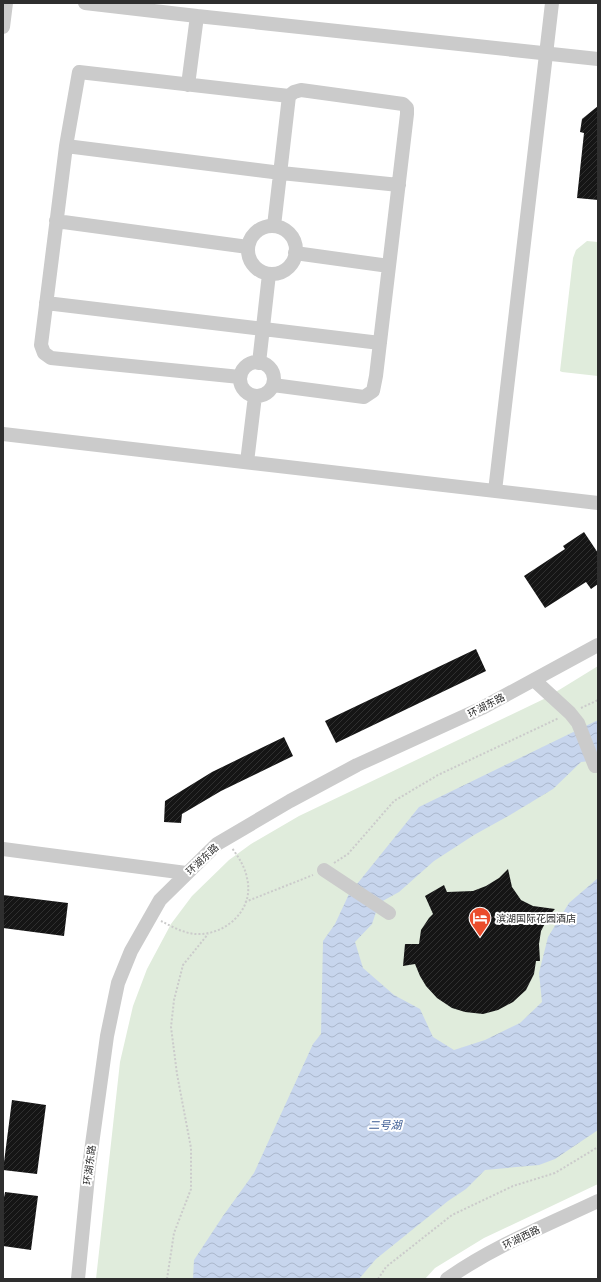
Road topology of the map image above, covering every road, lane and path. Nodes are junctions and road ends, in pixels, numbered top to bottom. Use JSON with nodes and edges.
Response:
{"nodes":[{"id":1,"x":6,"y":3,"type":"edge"},
{"id":2,"x":85,"y":3,"type":"edge"},
{"id":3,"x":552,"y":3,"type":"edge"},
{"id":4,"x":197,"y":16,"type":"junction"},
{"id":5,"x":3,"y":27,"type":"edge"},
{"id":6,"x":546,"y":54,"type":"junction"},
{"id":7,"x":598,"y":59,"type":"edge"},
{"id":8,"x":188,"y":85,"type":"junction"},
{"id":9,"x":289,"y":96,"type":"junction"},
{"id":10,"x":66,"y":146,"type":"junction"},
{"id":11,"x":281,"y":173,"type":"junction"},
{"id":12,"x":399,"y":185,"type":"junction"},
{"id":13,"x":56,"y":221,"type":"junction"},
{"id":14,"x":274,"y":226,"type":"junction"},
{"id":15,"x":248,"y":247,"type":"junction"},
{"id":16,"x":295,"y":253,"type":"junction"},
{"id":17,"x":389,"y":266,"type":"junction"},
{"id":18,"x":269,"y":274,"type":"junction"},
{"id":19,"x":46,"y":303,"type":"junction"},
{"id":20,"x":263,"y":330,"type":"junction"},
{"id":21,"x":380,"y":343,"type":"junction"},
{"id":22,"x":259,"y":362,"type":"junction"},
{"id":23,"x":240,"y":377,"type":"junction"},
{"id":24,"x":273,"y":385,"type":"junction"},
{"id":25,"x":255,"y":396,"type":"junction"},
{"id":26,"x":3,"y":434,"type":"edge"},
{"id":27,"x":247,"y":462,"type":"junction"},
{"id":28,"x":495,"y":491,"type":"junction"},
{"id":29,"x":598,"y":503,"type":"edge"},
{"id":30,"x":598,"y":645,"type":"edge"},
{"id":31,"x":534,"y":680,"type":"junction"},
{"id":32,"x":598,"y":700,"type":"edge"},
{"id":33,"x":574,"y":718,"type":"junction"},
{"id":34,"x":594,"y":766,"type":"dead end"},
{"id":35,"x":226,"y":839,"type":"junction"},
{"id":36,"x":3,"y":849,"type":"edge"},
{"id":37,"x":324,"y":870,"type":"junction"},
{"id":38,"x":186,"y":873,"type":"junction"},
{"id":39,"x":245,"y":902,"type":"junction"},
{"id":40,"x":389,"y":913,"type":"dead end"},
{"id":41,"x":151,"y":916,"type":"junction"},
{"id":42,"x":208,"y":934,"type":"junction"},
{"id":43,"x":598,"y":1147,"type":"edge"},
{"id":44,"x":598,"y":1201,"type":"edge"},
{"id":45,"x":78,"y":1279,"type":"edge"},
{"id":46,"x":167,"y":1279,"type":"edge"},
{"id":47,"x":378,"y":1279,"type":"edge"},
{"id":48,"x":447,"y":1279,"type":"edge"}],
"edges":[{"from":1,"to":5,"type":"street"},
{"from":2,"to":4,"type":"street"},
{"from":3,"to":6,"type":"street"},
{"from":4,"to":6,"type":"street"},
{"from":4,"to":8,"type":"street"},
{"from":6,"to":7,"type":"street"},
{"from":6,"to":28,"type":"street"},
{"from":8,"to":9,"type":"street"},
{"from":8,"to":10,"type":"street"},
{"from":9,"to":11,"type":"street"},
{"from":9,"to":12,"type":"street"},
{"from":10,"to":11,"type":"street"},
{"from":10,"to":13,"type":"street"},
{"from":11,"to":12,"type":"street"},
{"from":11,"to":14,"type":"street"},
{"from":12,"to":17,"type":"street"},
{"from":13,"to":15,"type":"street"},
{"from":13,"to":19,"type":"street"},
{"from":14,"to":15,"type":"street"},
{"from":14,"to":16,"type":"street"},
{"from":15,"to":18,"type":"street"},
{"from":16,"to":17,"type":"street"},
{"from":16,"to":18,"type":"street"},
{"from":17,"to":21,"type":"street"},
{"from":18,"to":20,"type":"street"},
{"from":19,"to":20,"type":"street"},
{"from":19,"to":23,"type":"street"},
{"from":20,"to":21,"type":"street"},
{"from":20,"to":22,"type":"street"},
{"from":21,"to":24,"type":"street"},
{"from":22,"to":23,"type":"street"},
{"from":22,"to":24,"type":"street"},
{"from":23,"to":25,"type":"street"},
{"from":24,"to":25,"type":"street"},
{"from":25,"to":27,"type":"street"},
{"from":26,"to":27,"type":"street"},
{"from":27,"to":28,"type":"street"},
{"from":28,"to":29,"type":"street"},
{"from":30,"to":31,"type":"street","name":"环湖东路"},
{"from":31,"to":33,"type":"street"},
{"from":31,"to":35,"type":"street","name":"环湖东路"},
{"from":32,"to":33,"type":"path"},
{"from":33,"to":34,"type":"street"},
{"from":33,"to":37,"type":"path"},
{"from":35,"to":38,"type":"street","name":"环湖东路"},
{"from":35,"to":39,"type":"path"},
{"from":36,"to":38,"type":"street"},
{"from":37,"to":39,"type":"path"},
{"from":37,"to":40,"type":"street"},
{"from":38,"to":41,"type":"street","name":"环湖东路"},
{"from":39,"to":42,"type":"path"},
{"from":41,"to":42,"type":"path"},
{"from":41,"to":45,"type":"street","name":"环湖东路"},
{"from":42,"to":46,"type":"path"},
{"from":43,"to":47,"type":"path"},
{"from":44,"to":48,"type":"street","name":"环湖西路"}]}
